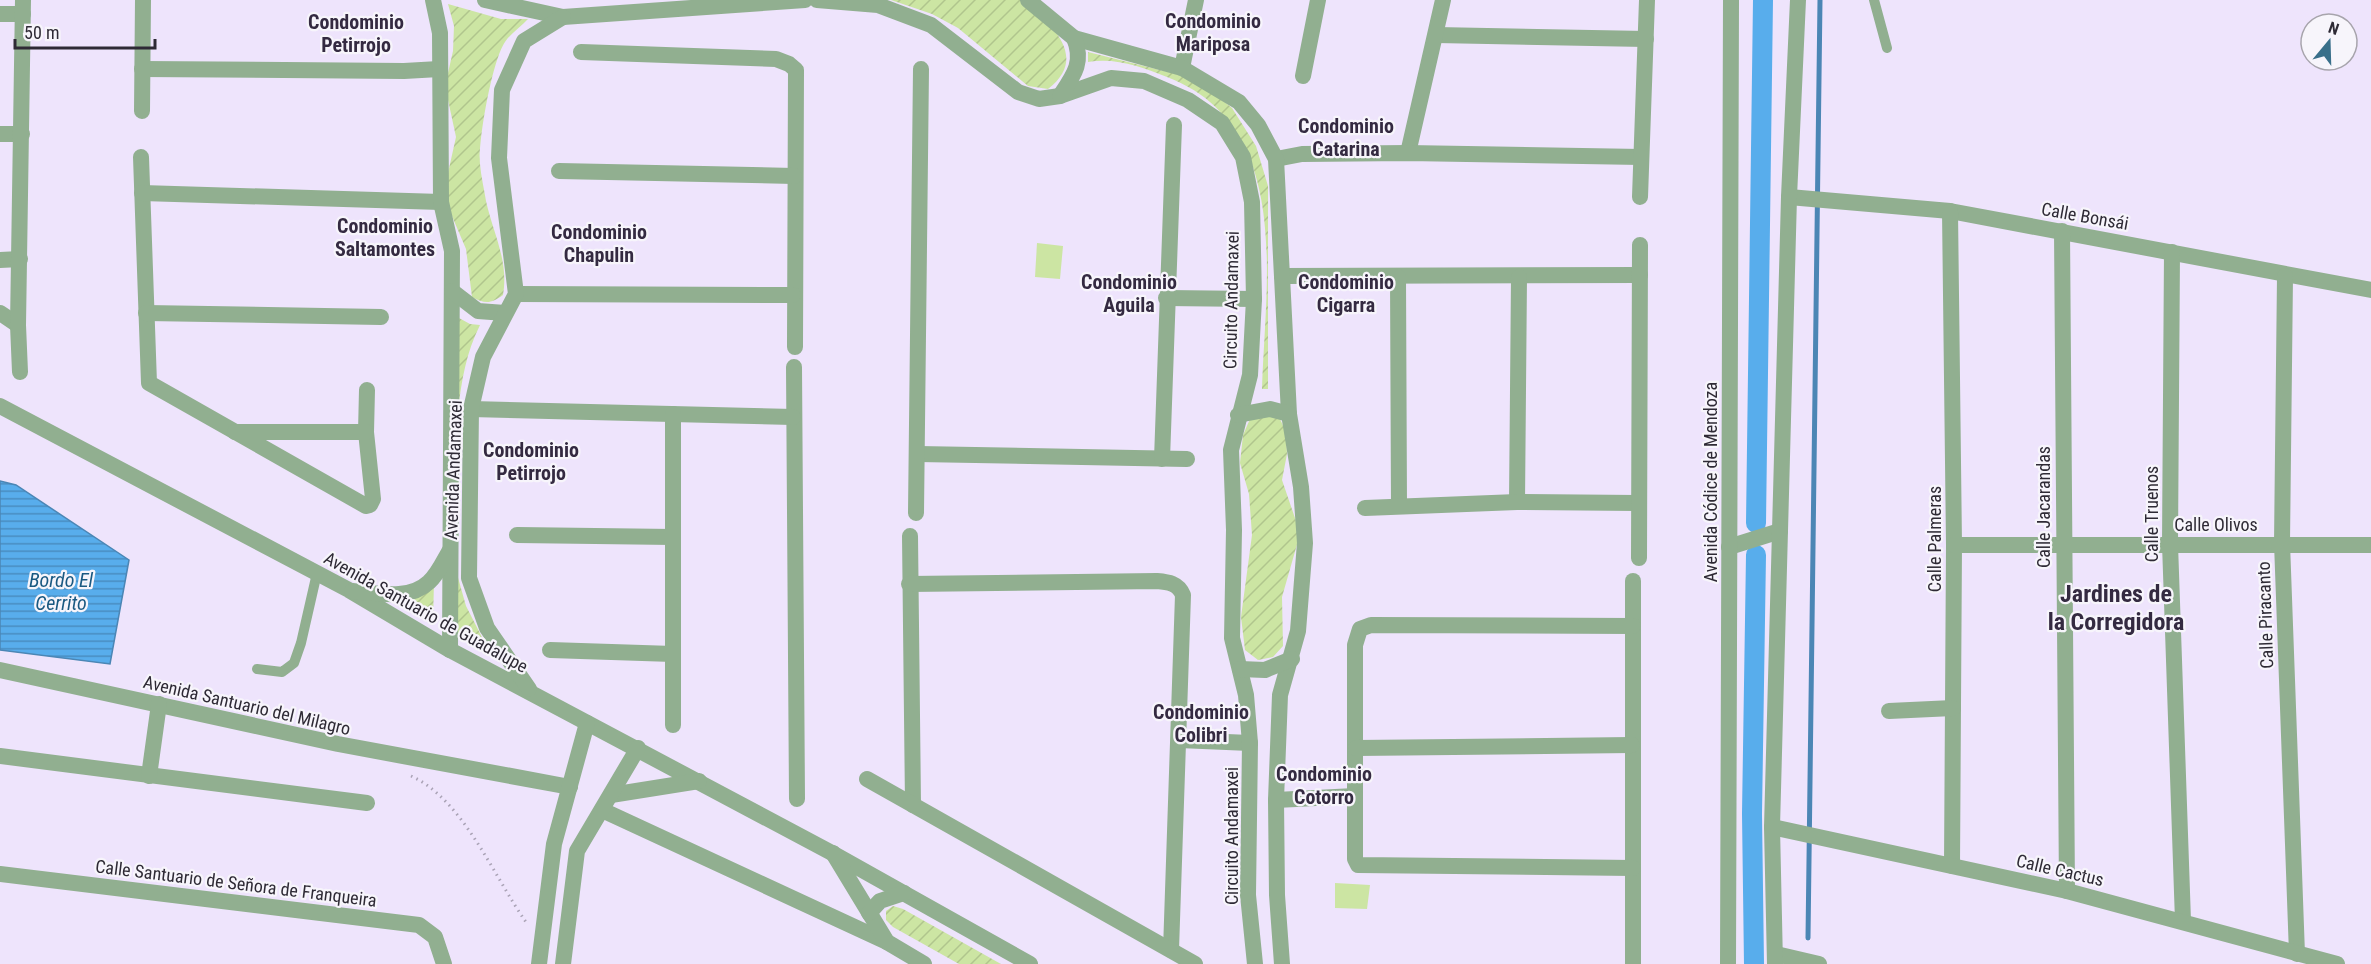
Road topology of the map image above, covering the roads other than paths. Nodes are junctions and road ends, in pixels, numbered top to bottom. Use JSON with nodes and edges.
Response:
{"nodes":[{"id":1,"x":143,"y":0,"type":"edge"},
{"id":2,"x":433,"y":0,"type":"edge"},
{"id":3,"x":485,"y":0,"type":"edge"},
{"id":4,"x":775,"y":0,"type":"edge"},
{"id":5,"x":806,"y":0,"type":"edge"},
{"id":6,"x":817,"y":0,"type":"edge"},
{"id":7,"x":1028,"y":0,"type":"edge"},
{"id":8,"x":1196,"y":0,"type":"edge"},
{"id":9,"x":1318,"y":0,"type":"edge"},
{"id":10,"x":1443,"y":0,"type":"edge"},
{"id":11,"x":1647,"y":0,"type":"edge"},
{"id":12,"x":1731,"y":0,"type":"edge"},
{"id":13,"x":1797,"y":0,"type":"edge"},
{"id":14,"x":1874,"y":0,"type":"edge"},
{"id":15,"x":23,"y":7,"type":"edge"},
{"id":16,"x":0,"y":14,"type":"edge"},
{"id":17,"x":563,"y":17,"type":"junction"},
{"id":18,"x":1436,"y":35,"type":"junction"},
{"id":19,"x":1074,"y":38,"type":"junction"},
{"id":20,"x":1646,"y":39,"type":"junction"},
{"id":21,"x":1887,"y":48,"type":"dead end"},
{"id":22,"x":581,"y":52,"type":"dead end"},
{"id":23,"x":1182,"y":68,"type":"junction"},
{"id":24,"x":142,"y":69,"type":"junction"},
{"id":25,"x":439,"y":69,"type":"junction"},
{"id":26,"x":921,"y":69,"type":"dead end"},
{"id":27,"x":1303,"y":76,"type":"dead end"},
{"id":28,"x":1060,"y":96,"type":"junction"},
{"id":29,"x":142,"y":111,"type":"dead end"},
{"id":30,"x":1174,"y":125,"type":"dead end"},
{"id":31,"x":0,"y":134,"type":"edge"},
{"id":32,"x":22,"y":134,"type":"junction"},
{"id":33,"x":1407,"y":153,"type":"junction"},
{"id":34,"x":141,"y":157,"type":"dead end"},
{"id":35,"x":1641,"y":157,"type":"junction"},
{"id":36,"x":1276,"y":159,"type":"junction"},
{"id":37,"x":560,"y":171,"type":"dead end"},
{"id":38,"x":794,"y":176,"type":"junction"},
{"id":39,"x":142,"y":193,"type":"junction"},
{"id":40,"x":1640,"y":197,"type":"dead end"},
{"id":41,"x":1789,"y":197,"type":"junction"},
{"id":42,"x":441,"y":202,"type":"junction"},
{"id":43,"x":1950,"y":211,"type":"junction"},
{"id":44,"x":2062,"y":231,"type":"junction"},
{"id":45,"x":1640,"y":245,"type":"dead end"},
{"id":46,"x":2172,"y":252,"type":"junction"},
{"id":47,"x":20,"y":259,"type":"junction"},
{"id":48,"x":0,"y":260,"type":"edge"},
{"id":49,"x":1640,"y":275,"type":"junction"},
{"id":50,"x":1282,"y":276,"type":"junction"},
{"id":51,"x":2286,"y":276,"type":"junction"},
{"id":52,"x":1398,"y":277,"type":"junction"},
{"id":53,"x":1519,"y":277,"type":"junction"},
{"id":54,"x":2371,"y":290,"type":"edge"},
{"id":55,"x":452,"y":291,"type":"junction"},
{"id":56,"x":516,"y":294,"type":"junction"},
{"id":57,"x":793,"y":296,"type":"junction"},
{"id":58,"x":1166,"y":298,"type":"junction"},
{"id":59,"x":1254,"y":299,"type":"junction"},
{"id":60,"x":0,"y":313,"type":"edge"},
{"id":61,"x":146,"y":313,"type":"junction"},
{"id":62,"x":505,"y":313,"type":"junction"},
{"id":63,"x":381,"y":316,"type":"dead end"},
{"id":64,"x":18,"y":325,"type":"junction"},
{"id":65,"x":795,"y":347,"type":"dead end"},
{"id":66,"x":794,"y":367,"type":"dead end"},
{"id":67,"x":20,"y":372,"type":"dead end"},
{"id":68,"x":367,"y":390,"type":"dead end"},
{"id":69,"x":0,"y":406,"type":"edge"},
{"id":70,"x":471,"y":409,"type":"junction"},
{"id":71,"x":673,"y":414,"type":"junction"},
{"id":72,"x":1288,"y":414,"type":"junction"},
{"id":73,"x":1238,"y":415,"type":"junction"},
{"id":74,"x":793,"y":417,"type":"junction"},
{"id":75,"x":232,"y":432,"type":"junction"},
{"id":76,"x":366,"y":432,"type":"junction"},
{"id":77,"x":918,"y":454,"type":"junction"},
{"id":78,"x":1162,"y":459,"type":"junction"},
{"id":79,"x":1187,"y":459,"type":"dead end"},
{"id":80,"x":1517,"y":502,"type":"junction"},
{"id":81,"x":1637,"y":503,"type":"junction"},
{"id":82,"x":1399,"y":506,"type":"junction"},
{"id":83,"x":1365,"y":508,"type":"dead end"},
{"id":84,"x":916,"y":513,"type":"dead end"},
{"id":85,"x":1780,"y":531,"type":"junction"},
{"id":86,"x":517,"y":535,"type":"dead end"},
{"id":87,"x":910,"y":536,"type":"dead end"},
{"id":88,"x":673,"y":537,"type":"junction"},
{"id":89,"x":2282,"y":543,"type":"junction"},
{"id":90,"x":2170,"y":544,"type":"junction"},
{"id":91,"x":1954,"y":545,"type":"junction"},
{"id":92,"x":2062,"y":545,"type":"junction"},
{"id":93,"x":2371,"y":545,"type":"edge"},
{"id":94,"x":1730,"y":547,"type":"junction"},
{"id":95,"x":450,"y":549,"type":"junction"},
{"id":96,"x":1639,"y":558,"type":"dead end"},
{"id":97,"x":317,"y":573,"type":"junction"},
{"id":98,"x":1633,"y":581,"type":"dead end"},
{"id":99,"x":909,"y":584,"type":"junction"},
{"id":100,"x":349,"y":590,"type":"junction"},
{"id":101,"x":1633,"y":626,"type":"junction"},
{"id":102,"x":450,"y":650,"type":"junction"},
{"id":103,"x":550,"y":650,"type":"dead end"},
{"id":104,"x":672,"y":654,"type":"junction"},
{"id":105,"x":1292,"y":658,"type":"junction"},
{"id":106,"x":258,"y":669,"type":"dead end"},
{"id":107,"x":1240,"y":669,"type":"junction"},
{"id":108,"x":0,"y":670,"type":"edge"},
{"id":109,"x":532,"y":692,"type":"junction"},
{"id":110,"x":159,"y":704,"type":"junction"},
{"id":111,"x":1953,"y":708,"type":"junction"},
{"id":112,"x":1889,"y":711,"type":"dead end"},
{"id":113,"x":587,"y":723,"type":"junction"},
{"id":114,"x":673,"y":725,"type":"dead end"},
{"id":115,"x":1179,"y":740,"type":"junction"},
{"id":116,"x":1250,"y":743,"type":"junction"},
{"id":117,"x":1632,"y":745,"type":"junction"},
{"id":118,"x":638,"y":748,"type":"junction"},
{"id":119,"x":1356,"y":748,"type":"junction"},
{"id":120,"x":0,"y":756,"type":"edge"},
{"id":121,"x":149,"y":776,"type":"junction"},
{"id":122,"x":867,"y":779,"type":"dead end"},
{"id":123,"x":699,"y":781,"type":"junction"},
{"id":124,"x":570,"y":787,"type":"junction"},
{"id":125,"x":611,"y":795,"type":"junction"},
{"id":126,"x":1355,"y":796,"type":"junction"},
{"id":127,"x":797,"y":800,"type":"dead end"},
{"id":128,"x":1276,"y":800,"type":"junction"},
{"id":129,"x":367,"y":803,"type":"dead end"},
{"id":130,"x":913,"y":805,"type":"junction"},
{"id":131,"x":602,"y":810,"type":"junction"},
{"id":132,"x":1772,"y":827,"type":"junction"},
{"id":133,"x":832,"y":853,"type":"junction"},
{"id":134,"x":1952,"y":866,"type":"junction"},
{"id":135,"x":1633,"y":868,"type":"junction"},
{"id":136,"x":0,"y":874,"type":"edge"},
{"id":137,"x":2067,"y":891,"type":"junction"},
{"id":138,"x":904,"y":893,"type":"junction"},
{"id":139,"x":869,"y":913,"type":"junction"},
{"id":140,"x":2183,"y":921,"type":"junction"},
{"id":141,"x":887,"y":942,"type":"junction"},
{"id":142,"x":1171,"y":950,"type":"junction"},
{"id":143,"x":2297,"y":954,"type":"junction"},
{"id":144,"x":1775,"y":959,"type":"edge"},
{"id":145,"x":444,"y":964,"type":"edge"},
{"id":146,"x":539,"y":964,"type":"edge"},
{"id":147,"x":563,"y":964,"type":"edge"},
{"id":148,"x":924,"y":964,"type":"edge"},
{"id":149,"x":1030,"y":964,"type":"edge"},
{"id":150,"x":1195,"y":964,"type":"edge"},
{"id":151,"x":1255,"y":964,"type":"edge"},
{"id":152,"x":1282,"y":964,"type":"edge"},
{"id":153,"x":1633,"y":964,"type":"edge"},
{"id":154,"x":1728,"y":964,"type":"edge"},
{"id":155,"x":1819,"y":964,"type":"edge"},
{"id":156,"x":2337,"y":964,"type":"edge"}],
"edges":[{"from":1,"to":24,"type":"street"},
{"from":2,"to":25,"type":"street","name":"Avenida Andamaxei"},
{"from":3,"to":17,"type":"street"},
{"from":4,"to":5,"type":"street"},
{"from":4,"to":17,"type":"street"},
{"from":6,"to":28,"type":"street","name":"Circuito Andamaxei"},
{"from":7,"to":19,"type":"street"},
{"from":8,"to":23,"type":"street"},
{"from":9,"to":27,"type":"street"},
{"from":10,"to":18,"type":"street"},
{"from":11,"to":20,"type":"street"},
{"from":12,"to":94,"type":"street","name":"Avenida Códice de Mendoza"},
{"from":13,"to":41,"type":"street"},
{"from":14,"to":21,"type":"lane"},
{"from":15,"to":16,"type":"street"},
{"from":15,"to":32,"type":"street"},
{"from":17,"to":56,"type":"street"},
{"from":18,"to":20,"type":"street"},
{"from":18,"to":33,"type":"street"},
{"from":19,"to":23,"type":"street"},
{"from":19,"to":28,"type":"street"},
{"from":20,"to":35,"type":"street"},
{"from":22,"to":38,"type":"street"},
{"from":23,"to":36,"type":"street"},
{"from":24,"to":25,"type":"street"},
{"from":24,"to":29,"type":"street"},
{"from":25,"to":42,"type":"street","name":"Avenida Andamaxei"},
{"from":26,"to":77,"type":"street"},
{"from":28,"to":59,"type":"street","name":"Circuito Andamaxei"},
{"from":30,"to":58,"type":"street"},
{"from":31,"to":32,"type":"street"},
{"from":32,"to":47,"type":"street"},
{"from":33,"to":35,"type":"street"},
{"from":33,"to":36,"type":"street"},
{"from":34,"to":39,"type":"street"},
{"from":35,"to":40,"type":"street"},
{"from":36,"to":50,"type":"street"},
{"from":37,"to":38,"type":"street"},
{"from":38,"to":57,"type":"street"},
{"from":39,"to":42,"type":"street"},
{"from":39,"to":61,"type":"street"},
{"from":41,"to":43,"type":"street","name":"Calle Bonsái"},
{"from":41,"to":85,"type":"street"},
{"from":42,"to":55,"type":"street","name":"Avenida Andamaxei"},
{"from":43,"to":44,"type":"street","name":"Calle Bonsái"},
{"from":43,"to":91,"type":"street","name":"Calle Palmeras"},
{"from":44,"to":46,"type":"street","name":"Calle Bonsái"},
{"from":44,"to":92,"type":"street","name":"Calle Jacarandas"},
{"from":45,"to":49,"type":"street"},
{"from":46,"to":51,"type":"street","name":"Calle Bonsái"},
{"from":46,"to":90,"type":"street","name":"Calle Truenos"},
{"from":47,"to":48,"type":"street"},
{"from":47,"to":64,"type":"street"},
{"from":49,"to":53,"type":"street"},
{"from":49,"to":81,"type":"street"},
{"from":50,"to":52,"type":"street"},
{"from":50,"to":72,"type":"street"},
{"from":51,"to":54,"type":"street","name":"Calle Bonsái"},
{"from":51,"to":89,"type":"street","name":"Calle Piracanto"},
{"from":52,"to":53,"type":"street"},
{"from":52,"to":82,"type":"street"},
{"from":53,"to":80,"type":"street"},
{"from":55,"to":62,"type":"street"},
{"from":55,"to":95,"type":"street","name":"Avenida Andamaxei"},
{"from":56,"to":57,"type":"street"},
{"from":56,"to":62,"type":"street","name":"Avenida Andamaxei"},
{"from":57,"to":65,"type":"street"},
{"from":58,"to":59,"type":"street"},
{"from":58,"to":78,"type":"street"},
{"from":59,"to":73,"type":"street","name":"Circuito Andamaxei"},
{"from":60,"to":64,"type":"street"},
{"from":61,"to":63,"type":"street"},
{"from":61,"to":75,"type":"street"},
{"from":62,"to":70,"type":"street","name":"Avenida Andamaxei"},
{"from":64,"to":67,"type":"street"},
{"from":66,"to":74,"type":"street"},
{"from":68,"to":76,"type":"street"},
{"from":69,"to":97,"type":"street","name":"Avenida Santuario de Guadalupe"},
{"from":70,"to":71,"type":"street"},
{"from":70,"to":109,"type":"street","name":"Avenida Andamaxei"},
{"from":71,"to":74,"type":"street"},
{"from":71,"to":88,"type":"street"},
{"from":72,"to":73,"type":"street"},
{"from":72,"to":105,"type":"street"},
{"from":73,"to":107,"type":"street","name":"Circuito Andamaxei"},
{"from":74,"to":127,"type":"street"},
{"from":75,"to":76,"type":"street"},
{"from":75,"to":76,"type":"street"},
{"from":77,"to":78,"type":"street"},
{"from":77,"to":84,"type":"street"},
{"from":78,"to":79,"type":"street"},
{"from":80,"to":81,"type":"street"},
{"from":80,"to":82,"type":"street"},
{"from":81,"to":96,"type":"street"},
{"from":82,"to":83,"type":"street"},
{"from":85,"to":94,"type":"street"},
{"from":85,"to":132,"type":"street"},
{"from":86,"to":88,"type":"street"},
{"from":87,"to":99,"type":"street"},
{"from":88,"to":104,"type":"street"},
{"from":89,"to":90,"type":"street","name":"Calle Olivos"},
{"from":89,"to":93,"type":"street","name":"Calle Olivos"},
{"from":89,"to":143,"type":"street","name":"Calle Piracanto"},
{"from":90,"to":92,"type":"street","name":"Calle Olivos"},
{"from":90,"to":140,"type":"street","name":"Calle Truenos"},
{"from":91,"to":92,"type":"street","name":"Calle Olivos"},
{"from":91,"to":111,"type":"street","name":"Calle Palmeras"},
{"from":92,"to":137,"type":"street","name":"Calle Jacarandas"},
{"from":94,"to":154,"type":"street","name":"Avenida Códice de Mendoza"},
{"from":95,"to":100,"type":"street"},
{"from":95,"to":102,"type":"street","name":"Avenida Andamaxei"},
{"from":97,"to":100,"type":"street","name":"Avenida Santuario de Guadalupe"},
{"from":97,"to":106,"type":"lane"},
{"from":98,"to":101,"type":"street"},
{"from":99,"to":115,"type":"street"},
{"from":99,"to":130,"type":"street"},
{"from":100,"to":102,"type":"street","name":"Avenida Santuario de Guadalupe"},
{"from":101,"to":117,"type":"street"},
{"from":101,"to":119,"type":"street"},
{"from":102,"to":109,"type":"street","name":"Avenida Santuario de Guadalupe"},
{"from":103,"to":104,"type":"street"},
{"from":104,"to":114,"type":"street"},
{"from":105,"to":107,"type":"street"},
{"from":105,"to":128,"type":"street"},
{"from":107,"to":116,"type":"street","name":"Circuito Andamaxei"},
{"from":108,"to":110,"type":"street","name":"Avenida Santuario del Milagro"},
{"from":109,"to":113,"type":"street","name":"Avenida Santuario de Guadalupe"},
{"from":110,"to":121,"type":"street"},
{"from":110,"to":124,"type":"street","name":"Avenida Santuario del Milagro"},
{"from":111,"to":112,"type":"street"},
{"from":111,"to":134,"type":"street","name":"Calle Palmeras"},
{"from":113,"to":118,"type":"street","name":"Avenida Santuario de Guadalupe"},
{"from":113,"to":124,"type":"street"},
{"from":115,"to":116,"type":"street"},
{"from":115,"to":142,"type":"street"},
{"from":116,"to":151,"type":"street","name":"Circuito Andamaxei"},
{"from":117,"to":119,"type":"street"},
{"from":117,"to":135,"type":"street"},
{"from":118,"to":123,"type":"street","name":"Avenida Santuario de Guadalupe"},
{"from":118,"to":125,"type":"street"},
{"from":119,"to":126,"type":"street"},
{"from":120,"to":121,"type":"street"},
{"from":121,"to":129,"type":"street"},
{"from":122,"to":130,"type":"street"},
{"from":123,"to":125,"type":"street"},
{"from":123,"to":133,"type":"street","name":"Avenida Santuario de Guadalupe"},
{"from":124,"to":146,"type":"street"},
{"from":125,"to":131,"type":"street"},
{"from":126,"to":128,"type":"street"},
{"from":126,"to":135,"type":"street"},
{"from":128,"to":152,"type":"street"},
{"from":130,"to":142,"type":"street"},
{"from":131,"to":141,"type":"street"},
{"from":131,"to":147,"type":"street"},
{"from":132,"to":134,"type":"street","name":"Calle Cactus"},
{"from":132,"to":144,"type":"street"},
{"from":133,"to":138,"type":"street","name":"Avenida Santuario de Guadalupe"},
{"from":133,"to":139,"type":"street","name":"Avenida Santuario de Guadalupe"},
{"from":134,"to":137,"type":"street","name":"Calle Cactus"},
{"from":135,"to":153,"type":"street"},
{"from":136,"to":145,"type":"street","name":"Calle Santuario de Señora de Franqueira"},
{"from":137,"to":140,"type":"street","name":"Calle Cactus"},
{"from":138,"to":139,"type":"street"},
{"from":138,"to":149,"type":"street","name":"Avenida Santuario de Guadalupe"},
{"from":139,"to":141,"type":"street","name":"Avenida Santuario de Guadalupe"},
{"from":140,"to":143,"type":"street","name":"Calle Cactus"},
{"from":141,"to":148,"type":"street","name":"Avenida Santuario de Guadalupe"},
{"from":142,"to":150,"type":"street"},
{"from":143,"to":156,"type":"street","name":"Calle Cactus"},
{"from":144,"to":155,"type":"street"}]}
